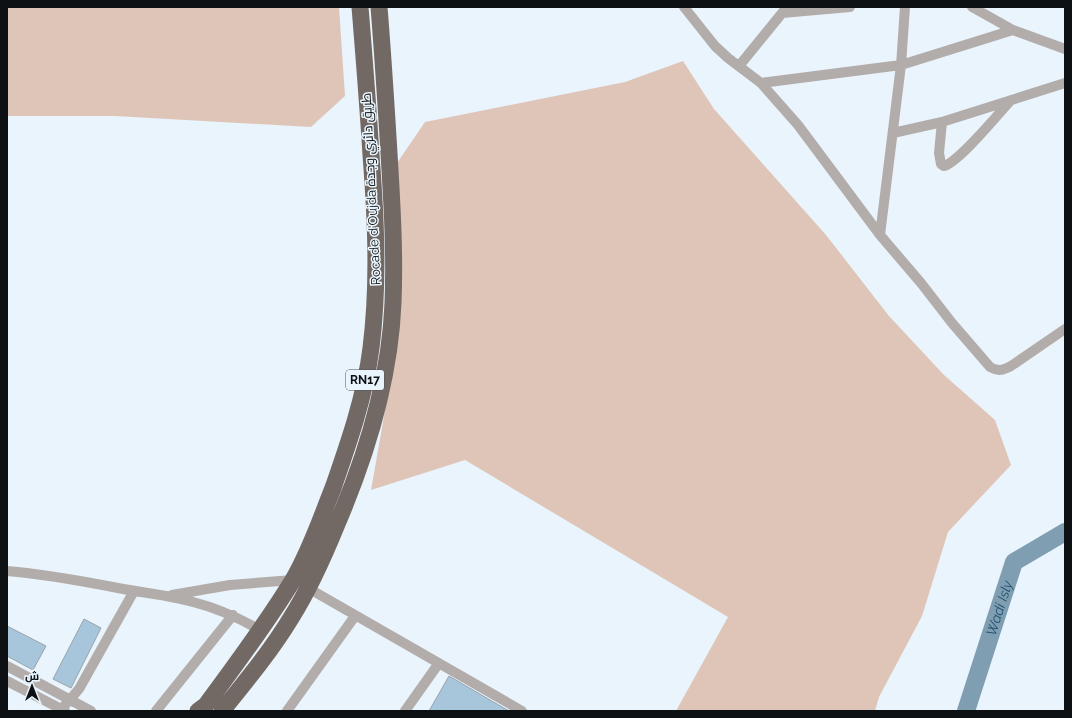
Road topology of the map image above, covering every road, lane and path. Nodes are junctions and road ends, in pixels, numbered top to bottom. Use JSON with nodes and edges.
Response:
{"nodes":[{"id":1,"x":360,"y":7,"type":"edge"},
{"id":2,"x":379,"y":7,"type":"edge"},
{"id":3,"x":684,"y":7,"type":"edge"},
{"id":4,"x":850,"y":7,"type":"edge"},
{"id":5,"x":905,"y":7,"type":"edge"},
{"id":6,"x":972,"y":7,"type":"edge"},
{"id":7,"x":785,"y":10,"type":"edge"},
{"id":8,"x":1013,"y":30,"type":"junction"},
{"id":9,"x":1065,"y":49,"type":"edge"},
{"id":10,"x":901,"y":65,"type":"junction"},
{"id":11,"x":739,"y":66,"type":"junction"},
{"id":12,"x":761,"y":83,"type":"junction"},
{"id":13,"x":1065,"y":83,"type":"edge"},
{"id":14,"x":1013,"y":99,"type":"junction"},
{"id":15,"x":942,"y":122,"type":"junction"},
{"id":16,"x":893,"y":133,"type":"junction"},
{"id":17,"x":880,"y":235,"type":"junction"},
{"id":18,"x":1065,"y":329,"type":"edge"},
{"id":19,"x":7,"y":571,"type":"edge"},
{"id":20,"x":293,"y":580,"type":"junction"},
{"id":21,"x":308,"y":588,"type":"junction"},
{"id":22,"x":134,"y":591,"type":"junction"},
{"id":23,"x":164,"y":596,"type":"junction"},
{"id":24,"x":233,"y":615,"type":"junction"},
{"id":25,"x":355,"y":616,"type":"junction"},
{"id":26,"x":260,"y":630,"type":"junction"},
{"id":27,"x":438,"y":663,"type":"junction"},
{"id":28,"x":7,"y":666,"type":"edge"},
{"id":29,"x":7,"y":681,"type":"edge"},
{"id":30,"x":70,"y":700,"type":"junction"},
{"id":31,"x":62,"y":710,"type":"edge"},
{"id":32,"x":91,"y":711,"type":"edge"},
{"id":33,"x":156,"y":711,"type":"edge"},
{"id":34,"x":198,"y":711,"type":"edge"},
{"id":35,"x":222,"y":711,"type":"edge"},
{"id":36,"x":287,"y":711,"type":"edge"},
{"id":37,"x":405,"y":711,"type":"edge"},
{"id":38,"x":522,"y":711,"type":"edge"}],
"edges":[{"from":1,"to":20,"type":"highway","name":"Rocade d'Oujda طريق دائري وجدة","number":"RN17"},
{"from":2,"to":21,"type":"highway","name":"Rocade d'Oujda طريق دائري وجدة","number":"RN17"},
{"from":3,"to":11,"type":"street"},
{"from":4,"to":7,"type":"street"},
{"from":5,"to":10,"type":"street"},
{"from":6,"to":8,"type":"street"},
{"from":7,"to":11,"type":"street"},
{"from":8,"to":9,"type":"street"},
{"from":8,"to":10,"type":"street"},
{"from":10,"to":12,"type":"street"},
{"from":10,"to":16,"type":"street"},
{"from":11,"to":12,"type":"street"},
{"from":12,"to":17,"type":"street"},
{"from":13,"to":14,"type":"street"},
{"from":14,"to":15,"type":"street"},
{"from":14,"to":15,"type":"street"},
{"from":15,"to":16,"type":"street"},
{"from":16,"to":17,"type":"street"},
{"from":17,"to":18,"type":"street"},
{"from":19,"to":22,"type":"street"},
{"from":20,"to":23,"type":"street"},
{"from":20,"to":26,"type":"highway","name":"Rocade d'Oujda طريق دائري وجدة","number":"RN17"},
{"from":21,"to":25,"type":"street"},
{"from":21,"to":35,"type":"highway","name":"Rocade d'Oujda طريق دائري وجدة","number":"RN17"},
{"from":22,"to":23,"type":"street"},
{"from":22,"to":30,"type":"street"},
{"from":23,"to":24,"type":"street"},
{"from":24,"to":26,"type":"street"},
{"from":24,"to":33,"type":"street"},
{"from":25,"to":27,"type":"street"},
{"from":25,"to":36,"type":"street"},
{"from":26,"to":34,"type":"highway","name":"Rocade d'Oujda طريق دائري وجدة","number":"RN17"},
{"from":27,"to":37,"type":"street"},
{"from":27,"to":38,"type":"street"},
{"from":28,"to":30,"type":"street"},
{"from":29,"to":31,"type":"street"},
{"from":30,"to":31,"type":"street"},
{"from":30,"to":32,"type":"street"}]}
